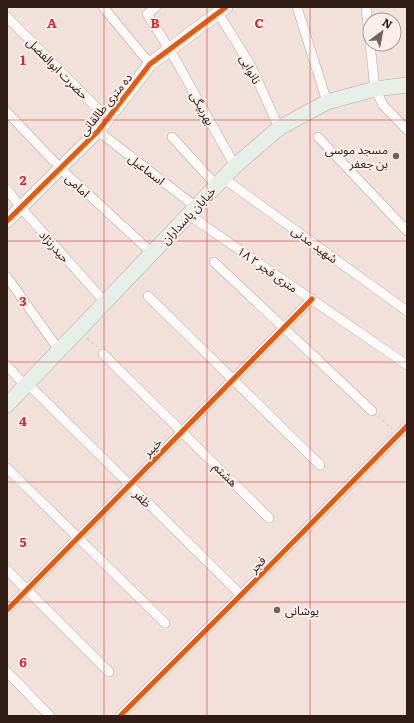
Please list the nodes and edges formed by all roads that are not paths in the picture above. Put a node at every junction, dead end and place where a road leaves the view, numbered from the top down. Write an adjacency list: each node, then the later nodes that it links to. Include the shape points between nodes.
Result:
1 (103, 7): 8 (street)
2 (156, 7): 7 (street, بهربیگی, via 147,14)
3 (297, 7): 11 (street)
4 (366, 7): 10 (street)
5 (222, 10): 7 (street, ده متری طالقانی); 14 (street, نانوایی)
6 (7, 17): 13 (street, حضرت ابوالفضل)
7 (170, 50): 8 (street, ده متری طالقانی); 19 (street, بهربیگی)
8 (150, 64): 13 (street, ده متری طالقانی)
9 (407, 85): 10 (main road, خیابان پاسداران)
10 (375, 89): 11 (main road, خیابان پاسداران); 15 (street, via 383,105)
11 (327, 102): 14 (main road, خیابان پاسداران)
12 (7, 112): 20 (street, امامی)
13 (108, 119): 16 (street, ده متری طالقانی)
14 (279, 128): 19 (main road, خیابان پاسداران)
15 (407, 130)
16 (98, 131): 20 (street, ده متری طالقانی); 24 (street, اسماعیل)
17 (172, 137): 21 (street, شهید مدنی)
18 (318, 137): 26 (street)
19 (235, 166): 21 (main road, خیابان پاسداران)
20 (60, 169): 23 (street, ده متری طالقانی); 27 (street, امامی)
21 (220, 182): 24 (main road, خیابان پاسداران); 33 (street, شهید مدنی)
22 (7, 189): 23 (street, حیدرنژاد)
23 (21, 208): 25 (street, ده متری طالقانی); 32 (street, حیدرنژاد)
24 (193, 211): 27 (main road, خیابان پاسداران); 31 (street, ۱۸ متری فجر ۲)
25 (7, 221)
26 (407, 231)
27 (152, 253): 32 (main road, خیابان پاسداران)
28 (214, 262): 34 (street)
29 (7, 277): 35 (street)
30 (148, 296): 39 (street)
31 (312, 299): 34 (street, خیبر); 37 (street, ۱۸ متری فجر ۲)
32 (105, 302): 35 (main road, خیابان پاسداران)
33 (407, 310)
34 (284, 327): 39 (street, خیبر); 42 (street)
35 (59, 350): 40 (main road, خیابان پاسداران)
36 (103, 354): 44 (street, هشتم)
37 (407, 365)
38 (8, 368): 40 (street, ظفر)
39 (233, 379): 44 (street, خیبر); 45 (street)
40 (26, 385): 41 (main road, خیابان پاسداران); 47 (street, ظفر)
41 (7, 405)
42 (372, 411)
43 (407, 426): 52 (street, فجر)
44 (182, 431): 47 (street, خیبر); 48 (street, هشتم)
45 (320, 465)
46 (7, 468): 49 (street)
47 (129, 484): 49 (street, خیبر); 52 (street, ظفر)
48 (269, 518)
49 (78, 537): 51 (street, خیبر); 54 (street)
50 (7, 570): 51 (street)
51 (27, 589): 53 (street, خیبر); 56 (street)
52 (241, 595): 58 (street, فجر)
53 (7, 610)
54 (165, 623)
55 (7, 672): 57 (street)
56 (109, 672)
57 (50, 716)
58 (120, 716)

